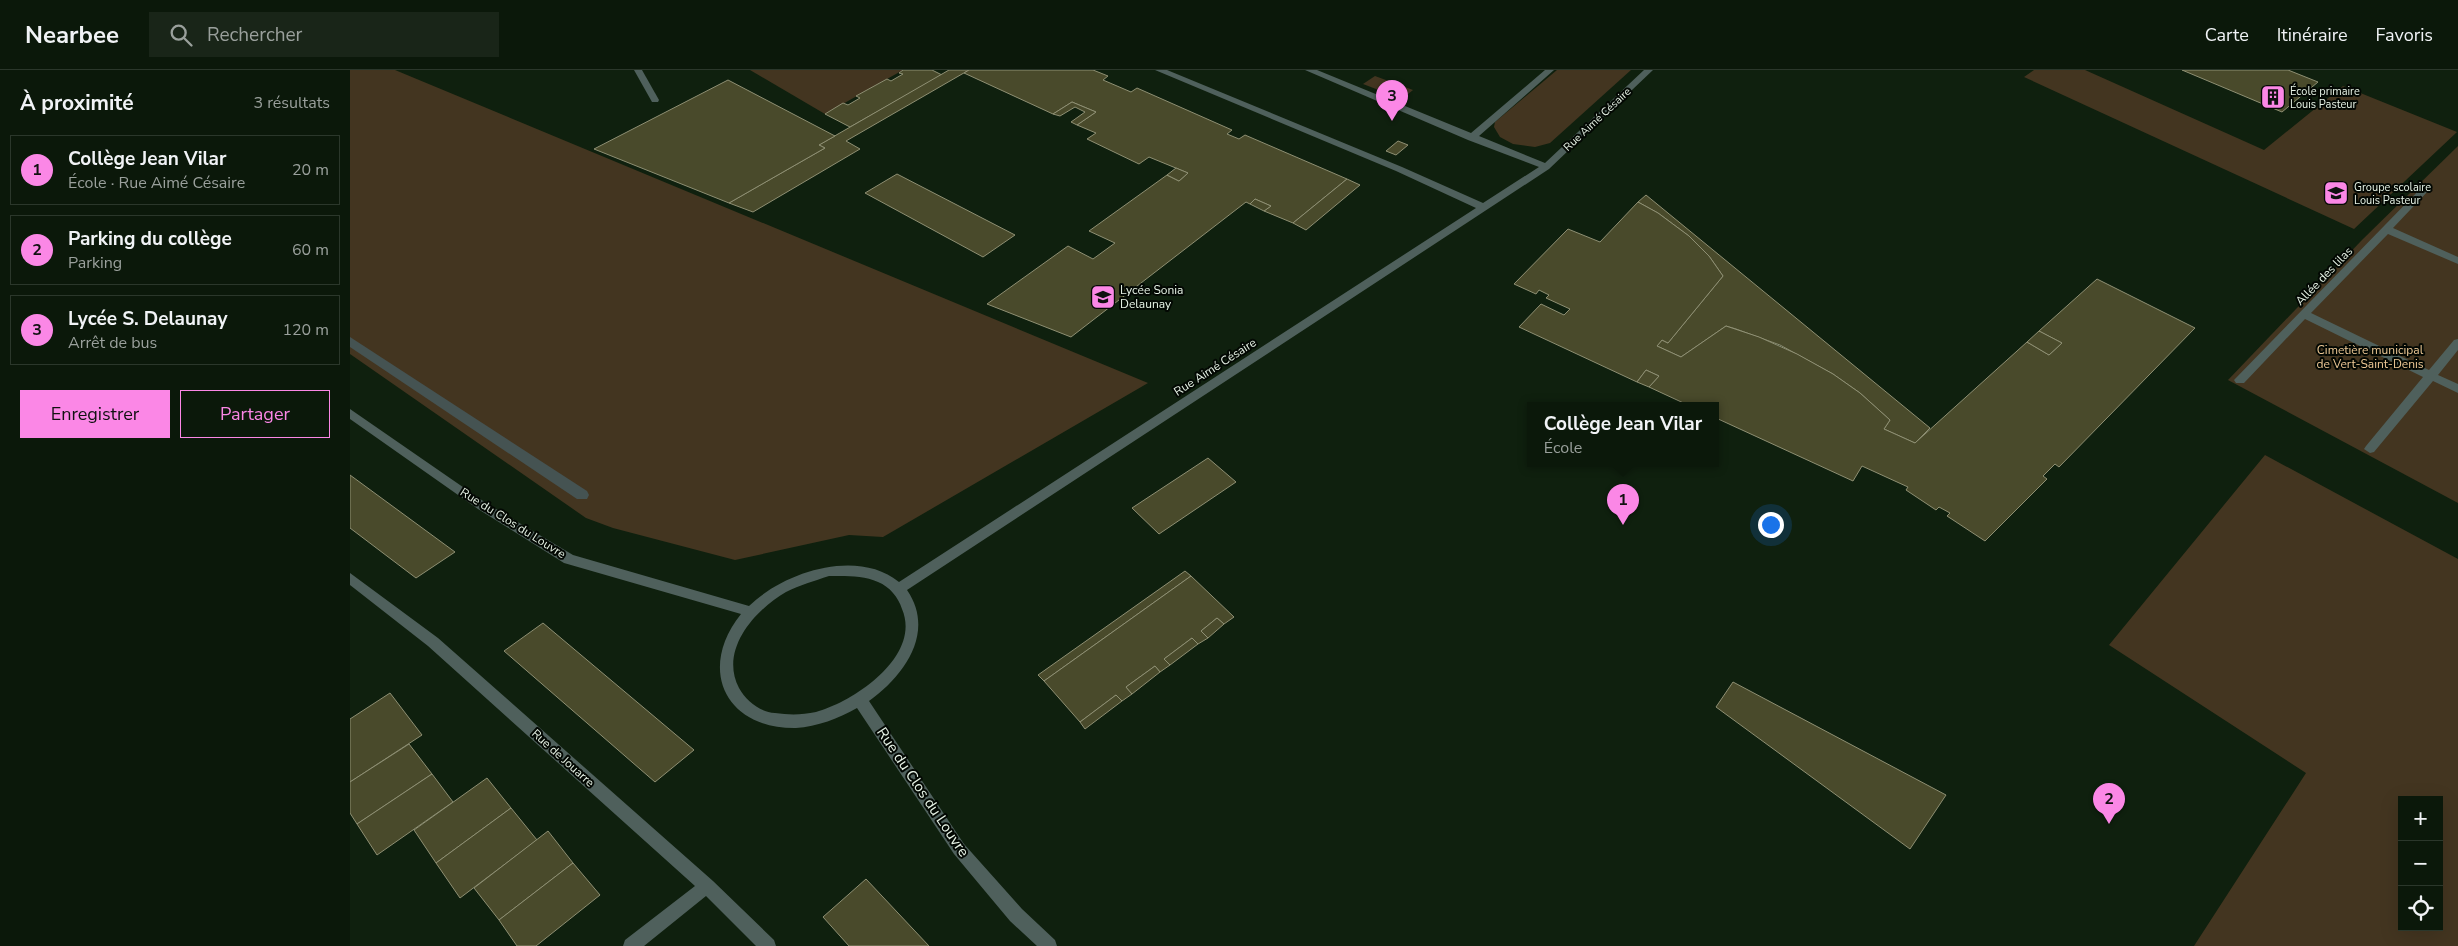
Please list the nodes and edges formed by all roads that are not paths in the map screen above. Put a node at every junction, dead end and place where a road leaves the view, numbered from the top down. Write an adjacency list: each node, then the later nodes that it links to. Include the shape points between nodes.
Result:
1 (638, 70): 6 (street)
2 (1160, 70): 10 (street)
3 (1309, 70): 7 (street)
4 (1550, 70): 7 (street)
5 (1649, 70): 8 (street, Rue Aimé Césaire)
6 (655, 100)
7 (1470, 138): 8 (street)
8 (1546, 167): 10 (street, Rue Aimé Césaire)
9 (2425, 189): 11 (street, Allée des lilas)
10 (1485, 208): 21 (street, Rue Aimé Césaire)
11 (2386, 229): 12 (street); 13 (street, Allée des lilas)
12 (2458, 261)
13 (2304, 314): 15 (street); 16 (street, Allée des lilas)
14 (2458, 343): 15 (street)
15 (2431, 376): 17 (street); 19 (street)
16 (2240, 380)
17 (2458, 389)
18 (350, 413): 22 (street, Rue du Clos du Louvre, via 482,506 569,559)
19 (2370, 449)
20 (350, 578): 24 (street, Rue de Jouarre, via 433,642)
21 (898, 589): 22 (street, via 880,576 856,570 829,571 801,579); 23 (street, via 910,607 912,630 904,656 886,680)
22 (752, 612): 23 (street, via 734,636 726,661 729,686 742,706 765,718 795,722 828,715)
23 (860, 701): 27 (street, Rue du Clos du Louvre, via 959,849 1016,915)
24 (706, 886): 25 (street); 26 (street, Rue de Jouarre)
25 (631, 946)
26 (768, 946)
27 (1049, 946)

